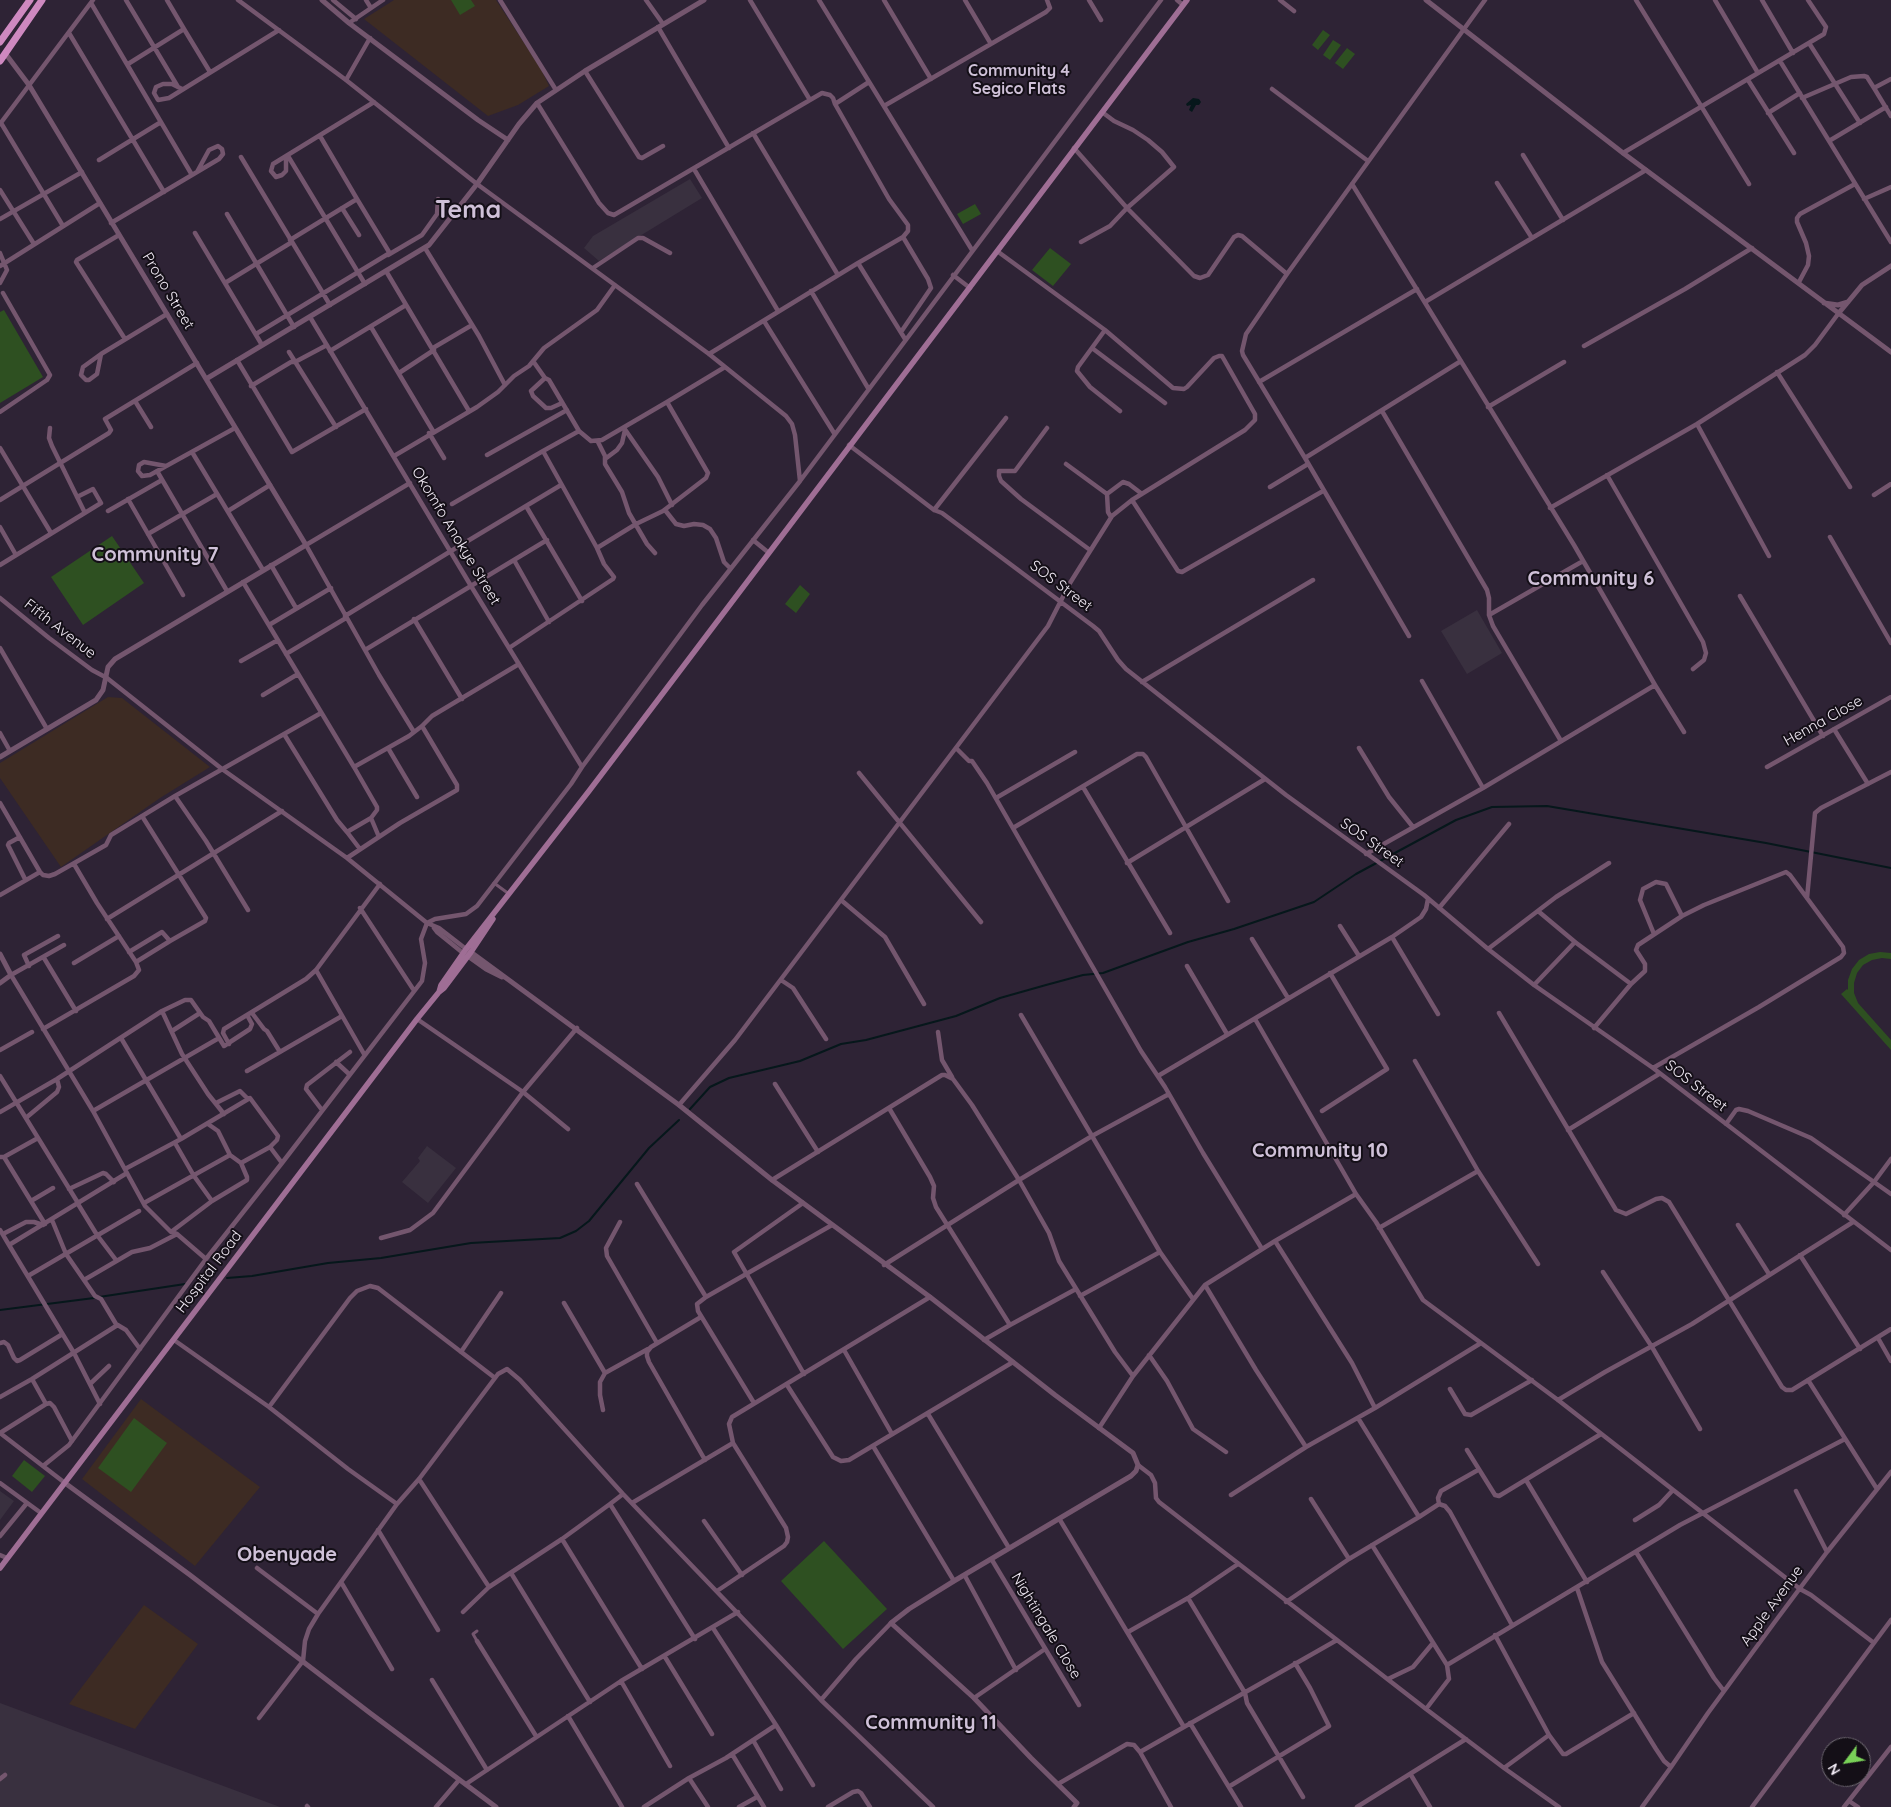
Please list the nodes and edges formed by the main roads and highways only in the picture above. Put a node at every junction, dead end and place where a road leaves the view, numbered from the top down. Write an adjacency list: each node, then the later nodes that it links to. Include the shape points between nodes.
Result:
1 (30, 0): 4 (highway)
2 (42, 0): 5 (highway)
3 (1185, 2): 6 (main road, Hospital Road, via 494,915 493,921 444,988 417,1019)
4 (0, 42)
5 (0, 61)
6 (0, 1568)

